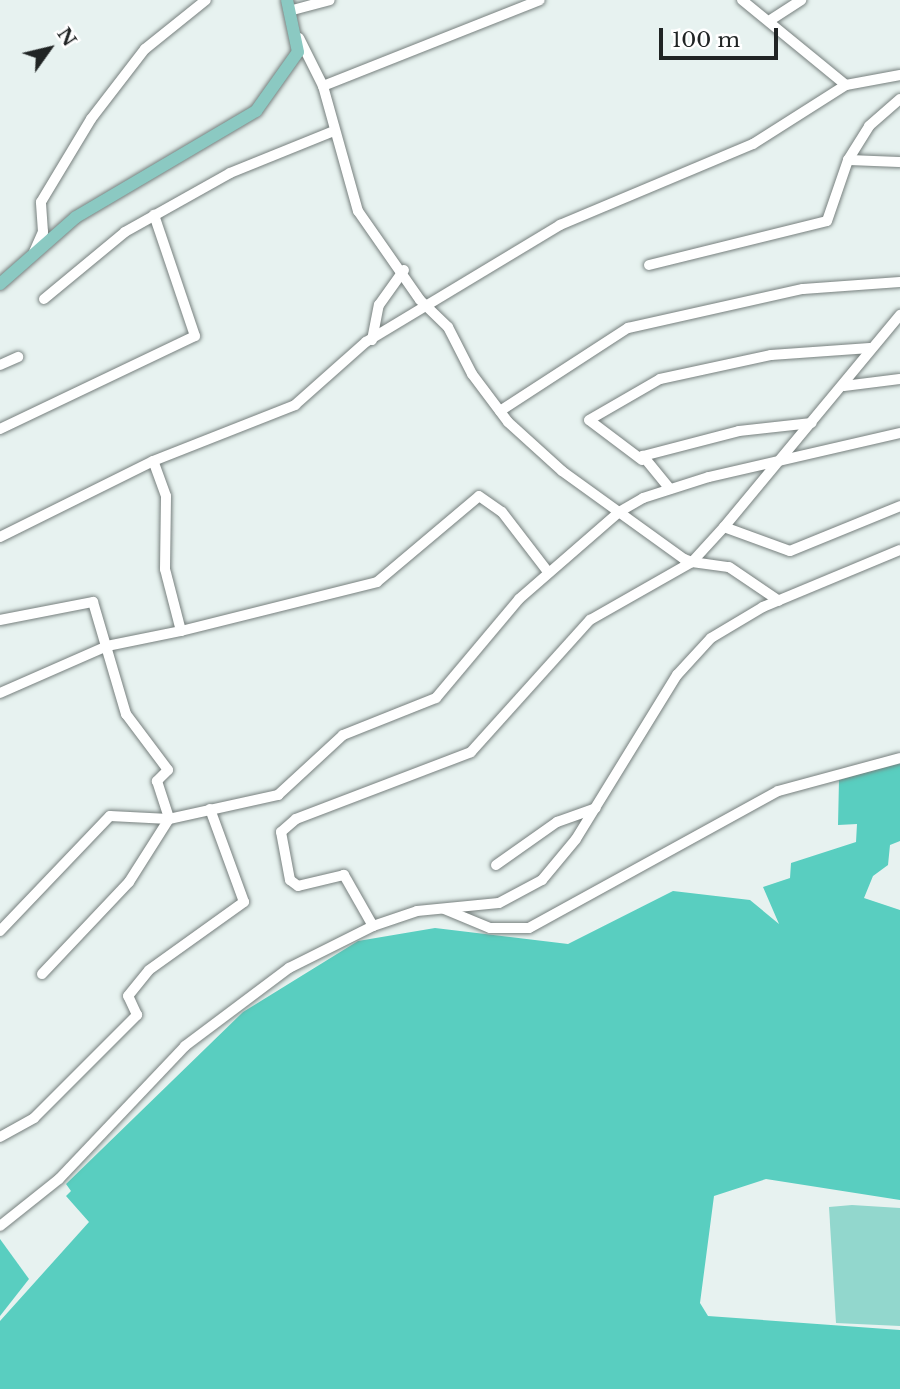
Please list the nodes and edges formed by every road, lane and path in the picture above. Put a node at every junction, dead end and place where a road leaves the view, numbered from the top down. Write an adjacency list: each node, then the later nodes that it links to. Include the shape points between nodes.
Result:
1 (206, 0): 17 (street, via 145,49 91,120 41,202 43,232)
2 (330, 0): 6 (street)
3 (540, 0): 11 (street)
4 (742, 0): 7 (street)
5 (801, 0): 7 (street)
6 (288, 6): 8 (main road)
7 (772, 19): 10 (street)
8 (299, 38): 11 (street); 17 (main road, via 298,52 256,111 141,175)
9 (900, 75): 10 (street)
10 (846, 85): 23 (street, via 753,144 560,225)
11 (323, 86): 13 (street)
12 (900, 99): 14 (street, via 869,126)
13 (334, 131): 16 (street, via 230,173); 19 (street, via 358,211)
14 (848, 160): 15 (street); 18 (street, via 827,221)
15 (900, 162)
16 (154, 215): 22 (street); 33 (street, via 195,336)
17 (33, 256): 21 (main road)
18 (649, 265)
19 (404, 270): 23 (street, via 420,300); 25 (street, via 382,298)
20 (900, 282): 31 (street, via 803,289 628,328)
21 (0, 284)
22 (44, 299)
23 (431, 304): 25 (street); 31 (street)
24 (900, 315): 26 (street)
25 (372, 340): 36 (street, via 295,405)
26 (870, 348): 30 (street); 35 (street, via 772,355 660,379 589,420)
27 (18, 357): 28 (street)
28 (0, 365)
29 (900, 379): 30 (street)
30 (844, 386): 32 (street)
31 (500, 411): 40 (street, via 562,471)
32 (812, 423): 35 (street, via 739,431 654,451); 37 (street)
33 (0, 429)
34 (900, 433): 37 (street)
35 (642, 460): 38 (street)
36 (153, 461): 42 (street); 48 (street, via 166,496 165,569)
37 (777, 462): 38 (street); 41 (street)
38 (670, 489): 40 (street)
39 (900, 506): 41 (street, via 790,551)
40 (619, 512): 44 (street); 45 (street)
41 (723, 527): 44 (street)
42 (0, 537)
43 (900, 550): 46 (street)
44 (692, 562): 46 (street, via 729,567); 57 (street, via 590,620 471,752 296,819 281,832 290,880 298,886 345,876)
45 (548, 572): 48 (street, via 502,512 479,496 377,582); 53 (street, via 436,698 344,735 278,795)
46 (779, 601): 52 (street, via 711,638 677,675)
47 (0, 620): 49 (street, via 93,602)
48 (181, 631): 49 (street)
49 (107, 646): 50 (street); 54 (street, via 126,714 168,770 157,781 161,809)
50 (0, 693)
51 (900, 758): 56 (street, via 778,791 529,928 490,928)
52 (596, 808): 55 (street, via 557,822); 56 (street, via 561,859 525,892)
53 (210, 809): 54 (street); 60 (street, via 244,902 149,970 128,996 137,1015 34,1118)
54 (169, 819): 58 (street, via 110,816 76,856 42,880 33,900); 59 (street, via 129,882)
55 (496, 865)
56 (444, 909): 57 (street)
57 (373, 926): 61 (street, via 289,968 225,1013 185,1046 60,1179)
58 (1, 929)
59 (42, 974)
60 (0, 1138)
61 (0, 1226)

